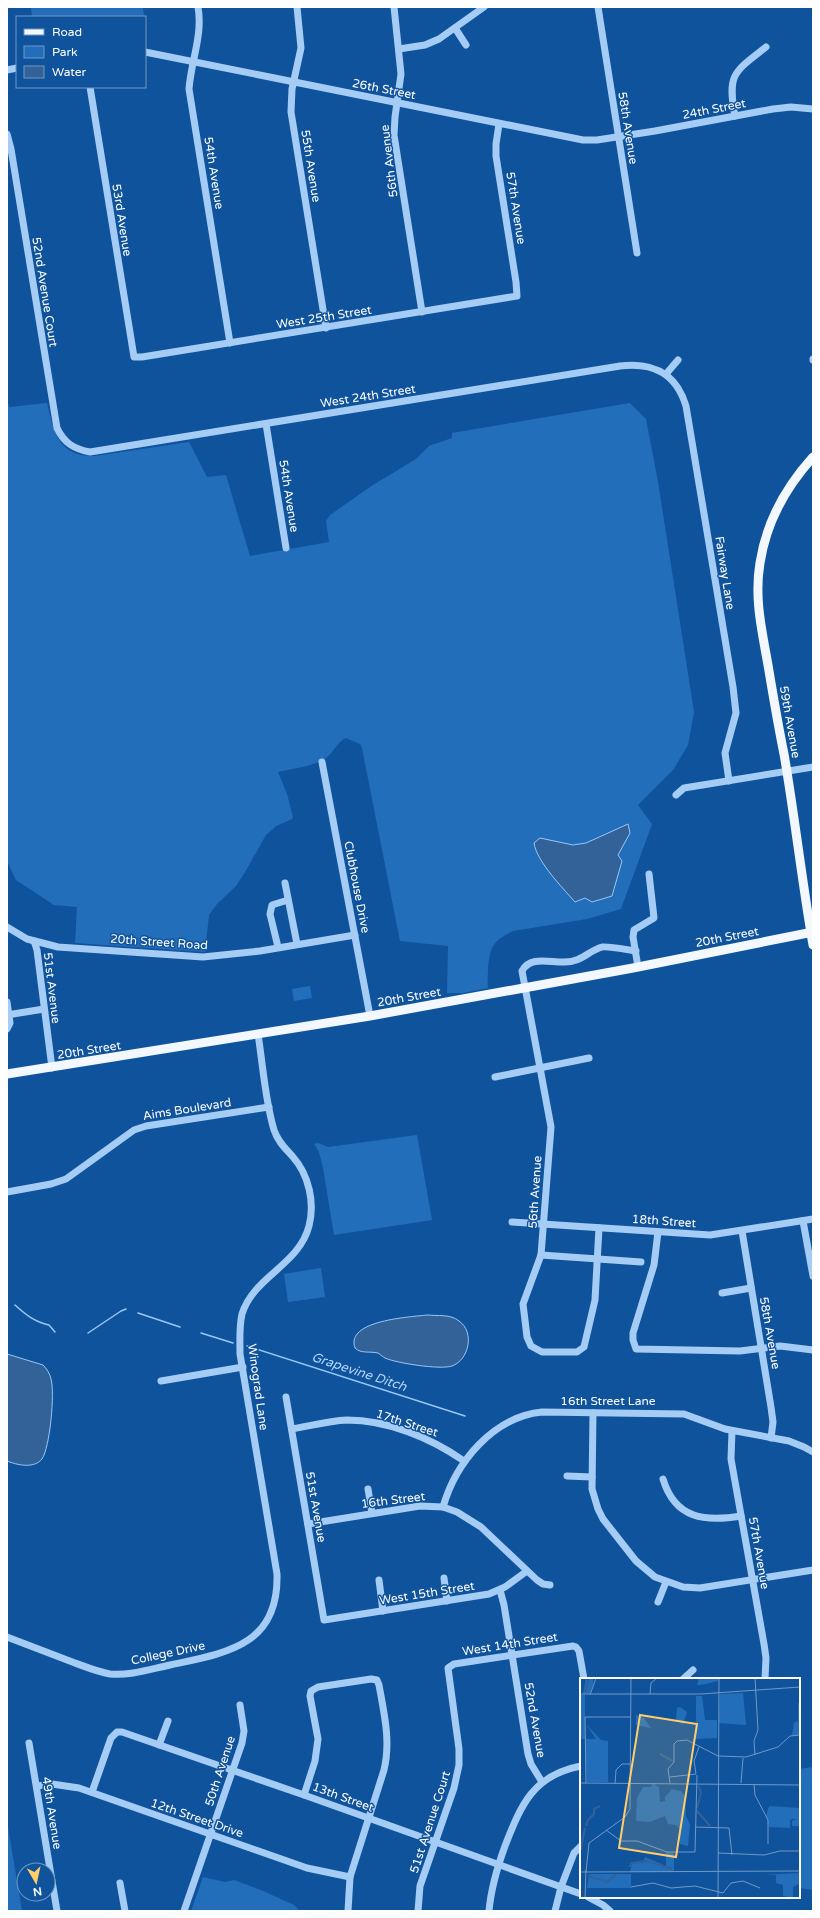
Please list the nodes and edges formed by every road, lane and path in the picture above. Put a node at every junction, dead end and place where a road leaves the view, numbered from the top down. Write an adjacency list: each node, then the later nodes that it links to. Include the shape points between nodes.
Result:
1 (198, 7): 11 (street, 54th Avenue, via 199,38)
2 (297, 7): 12 (street, 55th Avenue, via 301,48)
3 (394, 7): 9 (street, 56th Avenue)
4 (484, 7): 6 (street)
5 (598, 7): 19 (street, 58th Avenue)
6 (455, 28): 7 (street); 9 (street, via 425,45)
7 (466, 45)
8 (766, 47): 16 (street, via 735,75 731,93)
9 (399, 49): 14 (street, 56th Avenue, via 402,74)
10 (146, 52): 11 (street, 26th Street)
11 (193, 62): 12 (street, 26th Street); 25 (street, 54th Avenue, via 189,89)
12 (294, 82): 14 (street, 26th Street); 24 (street, 55th Avenue, via 291,112)
13 (90, 88): 26 (street, 53rd Avenue)
14 (398, 103): 17 (street, 26th Street); 23 (street, 56th Avenue, via 394,135)
15 (813, 109): 16 (street, 24th Street, via 791,107)
16 (734, 116): 19 (street, 24th Street)
17 (500, 124): 19 (street, 26th Street, via 583,140); 22 (street, 57th Avenue, via 496,156)
18 (7, 134): 20 (street, 52nd Avenue Court)
19 (618, 137): 21 (street, 58th Avenue)
20 (10, 164): 30 (street, 52nd Avenue Court, via 57,428)
21 (637, 253)
22 (517, 296): 23 (street, West 25th Street)
23 (422, 312): 24 (street, West 25th Street)
24 (326, 328): 25 (street, West 25th Street)
25 (230, 343): 26 (street, West 25th Street)
26 (134, 357)
27 (678, 360): 28 (street)
28 (666, 374): 29 (street, West 24th Street, via 645,365 620,366); 36 (street, Fairway Lane, via 683,396 686,406 733,687 736,713 725,753)
29 (266, 424): 30 (street, West 24th Street, via 90,452); 32 (street, 54th Avenue)
30 (72, 447)
31 (813, 457): 35 (main road, 59th Avenue, via 794,480 779,506 767,534 760,564 758,603 761,627)
32 (286, 548)
33 (322, 762): 43 (street, Clubhouse Drive)
34 (813, 767): 35 (street)
35 (787, 771): 36 (street); 42 (main road, 59th Avenue)
36 (729, 780): 37 (street, via 684,788)
37 (676, 795)
38 (649, 874): 48 (street, via 654,918 634,930)
39 (285, 883): 40 (street)
40 (288, 900): 45 (street); 47 (street, via 272,905 270,914)
41 (7, 927): 44 (street, 51st Avenue)
42 (812, 932): 46 (main road, 59th Avenue); 49 (main road, 20th Street)
43 (355, 935): 45 (street, 20th Street Road); 54 (street, Clubhouse Drive)
44 (34, 941): 47 (street, 20th Street Road, via 58,947 203,957); 52 (street, 51st Avenue)
45 (297, 944): 47 (street, 20th Street Road)
46 (813, 945)
47 (278, 947)
48 (636, 951): 49 (street); 50 (street, via 602,947 578,961 532,962 522,971)
49 (638, 967): 50 (main road, 20th Street)
50 (525, 988): 54 (main road, 20th Street); 59 (street, 56th Avenue)
51 (7, 1002): 53 (street)
52 (44, 1009): 53 (street); 58 (street, 51st Avenue)
53 (8, 1014): 55 (street, via 10,1023)
54 (370, 1016): 56 (main road, 20th Street)
55 (7, 1029)
56 (258, 1034): 58 (main road, 20th Street); 62 (street)
57 (589, 1058): 59 (street)
58 (52, 1068): 60 (main road, 20th Street)
59 (540, 1068): 61 (street); 67 (street, 56th Avenue, via 551,1127)
60 (7, 1074)
61 (495, 1076)
62 (269, 1107): 63 (street, Aims Boulevard, via 146,1126 134,1130 66,1179); 79 (street, Winograd Lane, via 276,1134 306,1177 311,1214 301,1246 289,1261 260,1286 242,1314 240,1332)
63 (7, 1192)
64 (813, 1220): 65 (street, 18th Street)
65 (803, 1221): 69 (street, 18th Street); 74 (street)
66 (512, 1222): 67 (street, 18th Street)
67 (544, 1225): 68 (street, 18th Street); 71 (street, 56th Avenue)
68 (599, 1228): 70 (street, 18th Street); 72 (street)
69 (742, 1231): 70 (street, 18th Street, via 710,1235); 75 (street, 58th Avenue)
70 (658, 1232): 77 (street, via 654,1265 633,1333 634,1348 740,1351)
71 (541, 1254): 72 (street); 72 (street, 56th Avenue, via 523,1304 529,1343 537,1351 542,1352 579,1351 584,1347 595,1300)
72 (597, 1259): 73 (street)
73 (641, 1262)
74 (813, 1276)
75 (751, 1288): 76 (street); 77 (street, 58th Avenue)
76 (722, 1293)
77 (762, 1348): 78 (street, via 780,1346); 85 (street, 58th Avenue, via 772,1417)
78 (813, 1350)
79 (243, 1367): 80 (street); 96 (street, Winograd Lane)
80 (161, 1380)
81 (286, 1397): 83 (street, 51st Avenue)
82 (593, 1413): 84 (street, 16th Street Lane, via 684,1414); 87 (street, 16th Street Lane, via 542,1412 519,1416 485,1440); 89 (street)
83 (292, 1429): 87 (street, 17th Street, via 346,1420 378,1423 429,1440); 95 (street, 51st Avenue)
84 (732, 1431): 85 (street, 16th Street Lane); 94 (street, 57th Avenue, via 731,1459)
85 (771, 1438): 86 (street, 16th Street Lane)
86 (813, 1452)
87 (464, 1461): 92 (street, 16th Street Lane, via 448,1491)
88 (567, 1476): 89 (street)
89 (592, 1477): 102 (street, via 594,1498 603,1519 636,1561 655,1577)
90 (663, 1479): 94 (street, via 667,1493 678,1506 691,1514 713,1520)
91 (368, 1489): 93 (street)
92 (443, 1507): 93 (street, 16th Street, via 420,1506); 98 (street, 16th Street, via 476,1523)
93 (372, 1513): 95 (street, 16th Street)
94 (741, 1516): 101 (street, 57th Avenue)
95 (308, 1524): 108 (street, 51st Avenue)
96 (274, 1561): 109 (street, College Drive, via 276,1594 271,1612 262,1627 242,1645 212,1655 148,1669 109,1674)
97 (813, 1570): 101 (street)
98 (527, 1571): 103 (street, 16th Street, via 543,1584); 104 (street, West 15th Street)
99 (444, 1578): 105 (street)
100 (378, 1580): 107 (street)
101 (753, 1580): 102 (street, via 700,1588 683,1588); 115 (street, 57th Avenue, via 766,1658)
102 (666, 1582): 106 (street)
103 (550, 1585)
104 (500, 1590): 105 (street, West 15th Street); 110 (street, 52nd Avenue)
105 (447, 1601): 107 (street, West 15th Street)
106 (658, 1602)
107 (383, 1611): 108 (street, West 15th Street)
108 (324, 1620)
109 (7, 1637)
110 (512, 1655): 111 (street, West 14th Street, via 454,1664); 113 (street, West 14th Street, via 576,1646); 122 (street, 52nd Avenue, via 528,1754)
111 (448, 1668): 128 (street, 51st Avenue Court, via 459,1765 454,1788)
112 (693, 1670): 114 (street)
113 (584, 1678)
114 (685, 1678)
115 (765, 1678)
116 (240, 1705): 121 (street, 50th Avenue, via 244,1731)
117 (168, 1722): 119 (street)
118 (29, 1743): 123 (street, 49th Avenue)
119 (159, 1744): 121 (street, 13th Street); 124 (street, 13th Street, via 128,1733 117,1732 111,1738)
120 (580, 1766): 122 (street, via 563,1770)
121 (233, 1770): 125 (street, 13th Street); 127 (street, 50th Avenue)
122 (542, 1782): 130 (street, via 517,1814)
123 (37, 1786): 124 (street, 12th Street Drive, via 64,1785); 136 (street, 49th Avenue)
124 (92, 1792): 127 (street, 12th Street Drive)
125 (304, 1794): 126 (street, 13th Street); 126 (street, via 315,1761 318,1739 311,1691 318,1687 376,1680 379,1685 388,1750)
126 (368, 1818): 128 (street, 13th Street); 131 (street)
127 (210, 1834): 131 (street, 12th Street Drive, via 307,1868); 138 (street, 50th Avenue)
128 (435, 1841): 130 (street, 13th Street); 140 (street, 51st Avenue Court, via 420,1886)
129 (580, 1847): 133 (street, via 574,1853)
130 (499, 1864): 133 (street, 13th Street); 141 (street, via 491,1890)
131 (350, 1877): 139 (street)
132 (120, 1883): 137 (street)
133 (561, 1887): 134 (street); 142 (street)
134 (580, 1894)
135 (590, 1898): 143 (street)
136 (58, 1911)
137 (125, 1911)
138 (184, 1911)
139 (348, 1911)
140 (418, 1911)
141 (489, 1911)
142 (555, 1911)
143 (610, 1911)

